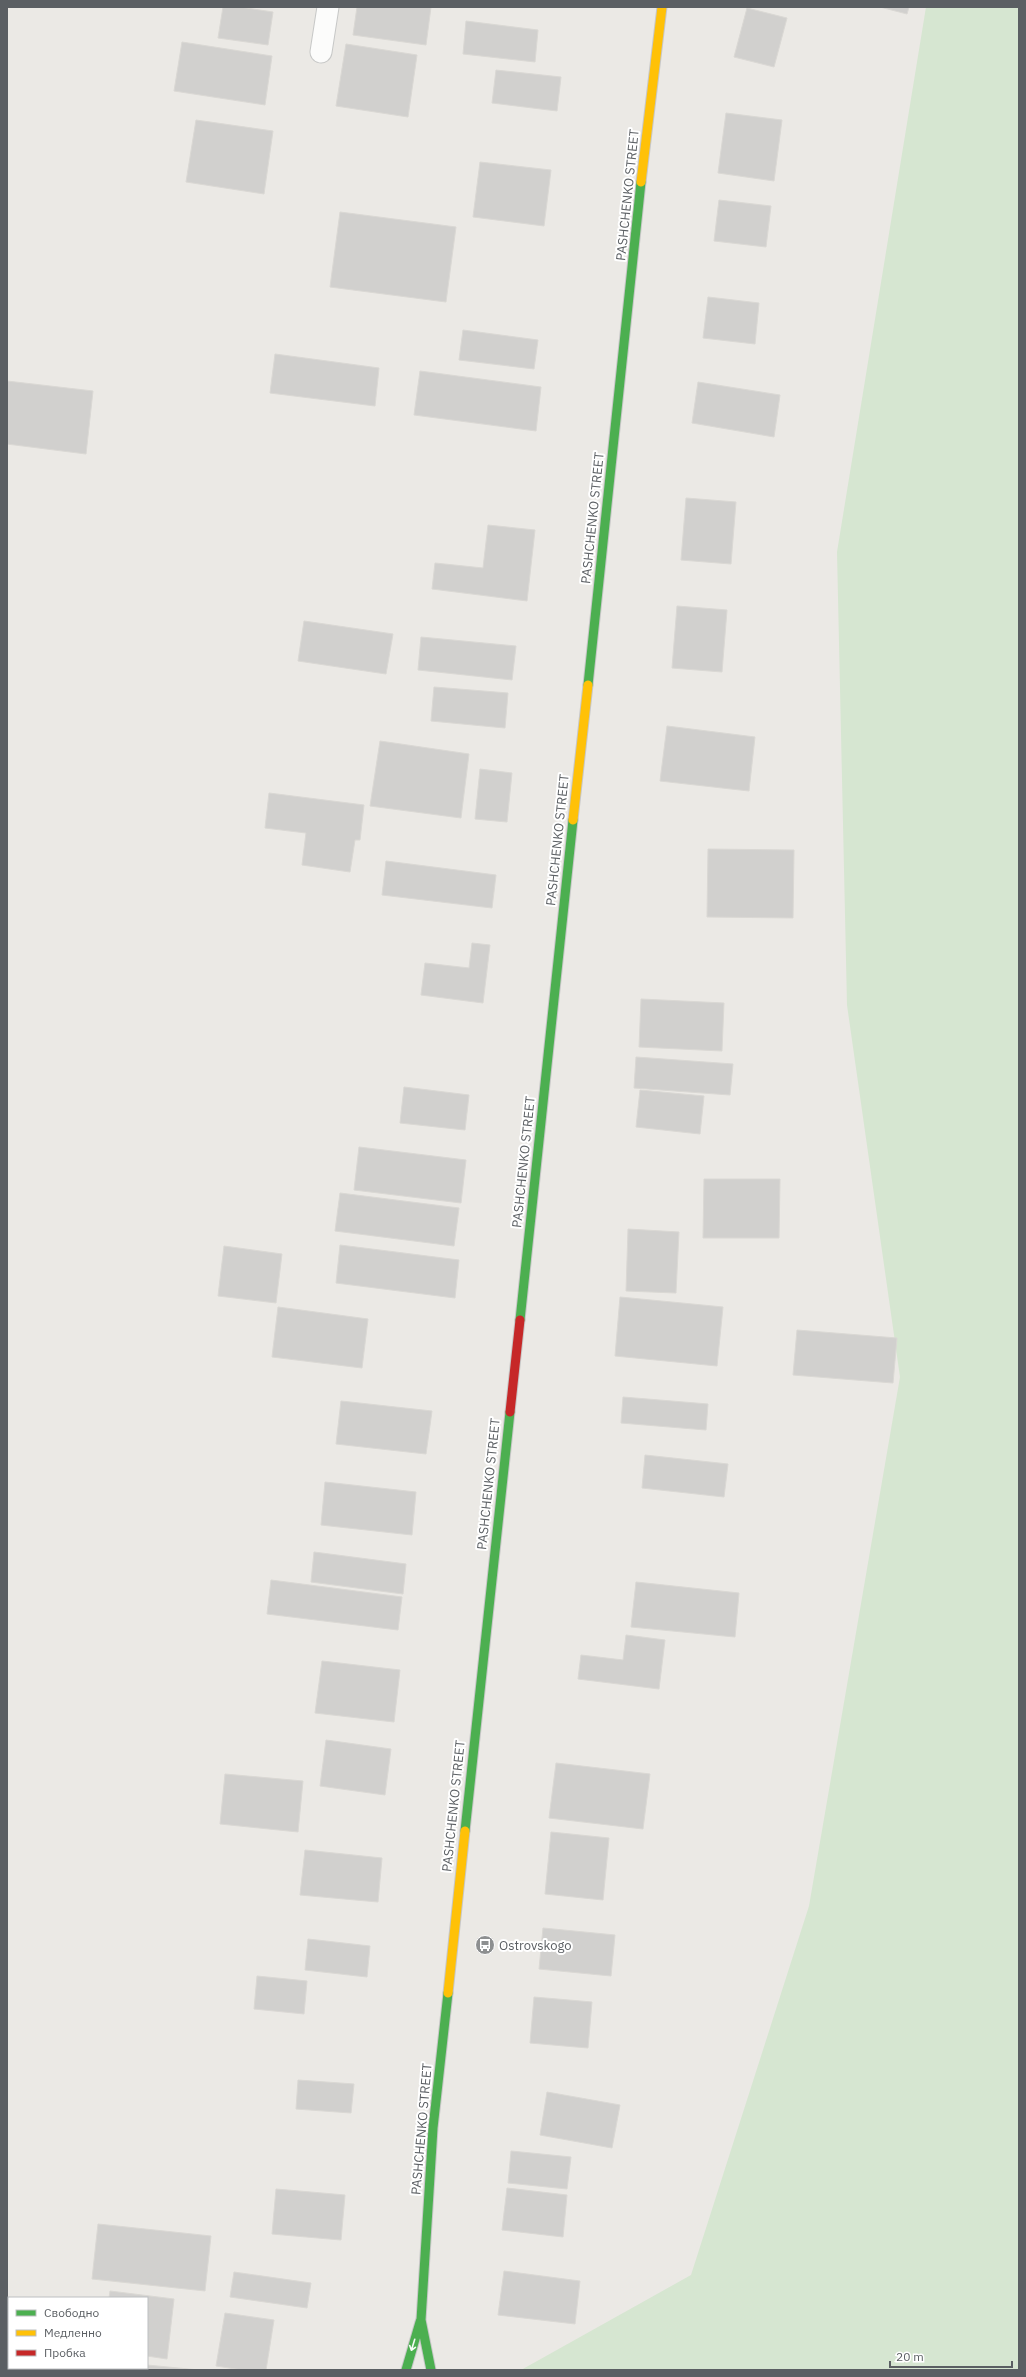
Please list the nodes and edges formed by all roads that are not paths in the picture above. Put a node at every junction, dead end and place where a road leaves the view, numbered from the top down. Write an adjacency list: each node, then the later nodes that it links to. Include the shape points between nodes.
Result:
1 (328, 7): 3 (lane)
2 (662, 7): 4 (street, PASHCHENKO STREET, via 451,1941 433,2128)
3 (321, 52)
4 (421, 2320): 5 (street, one-way to 5); 6 (street)
5 (406, 2370)
6 (431, 2370)

